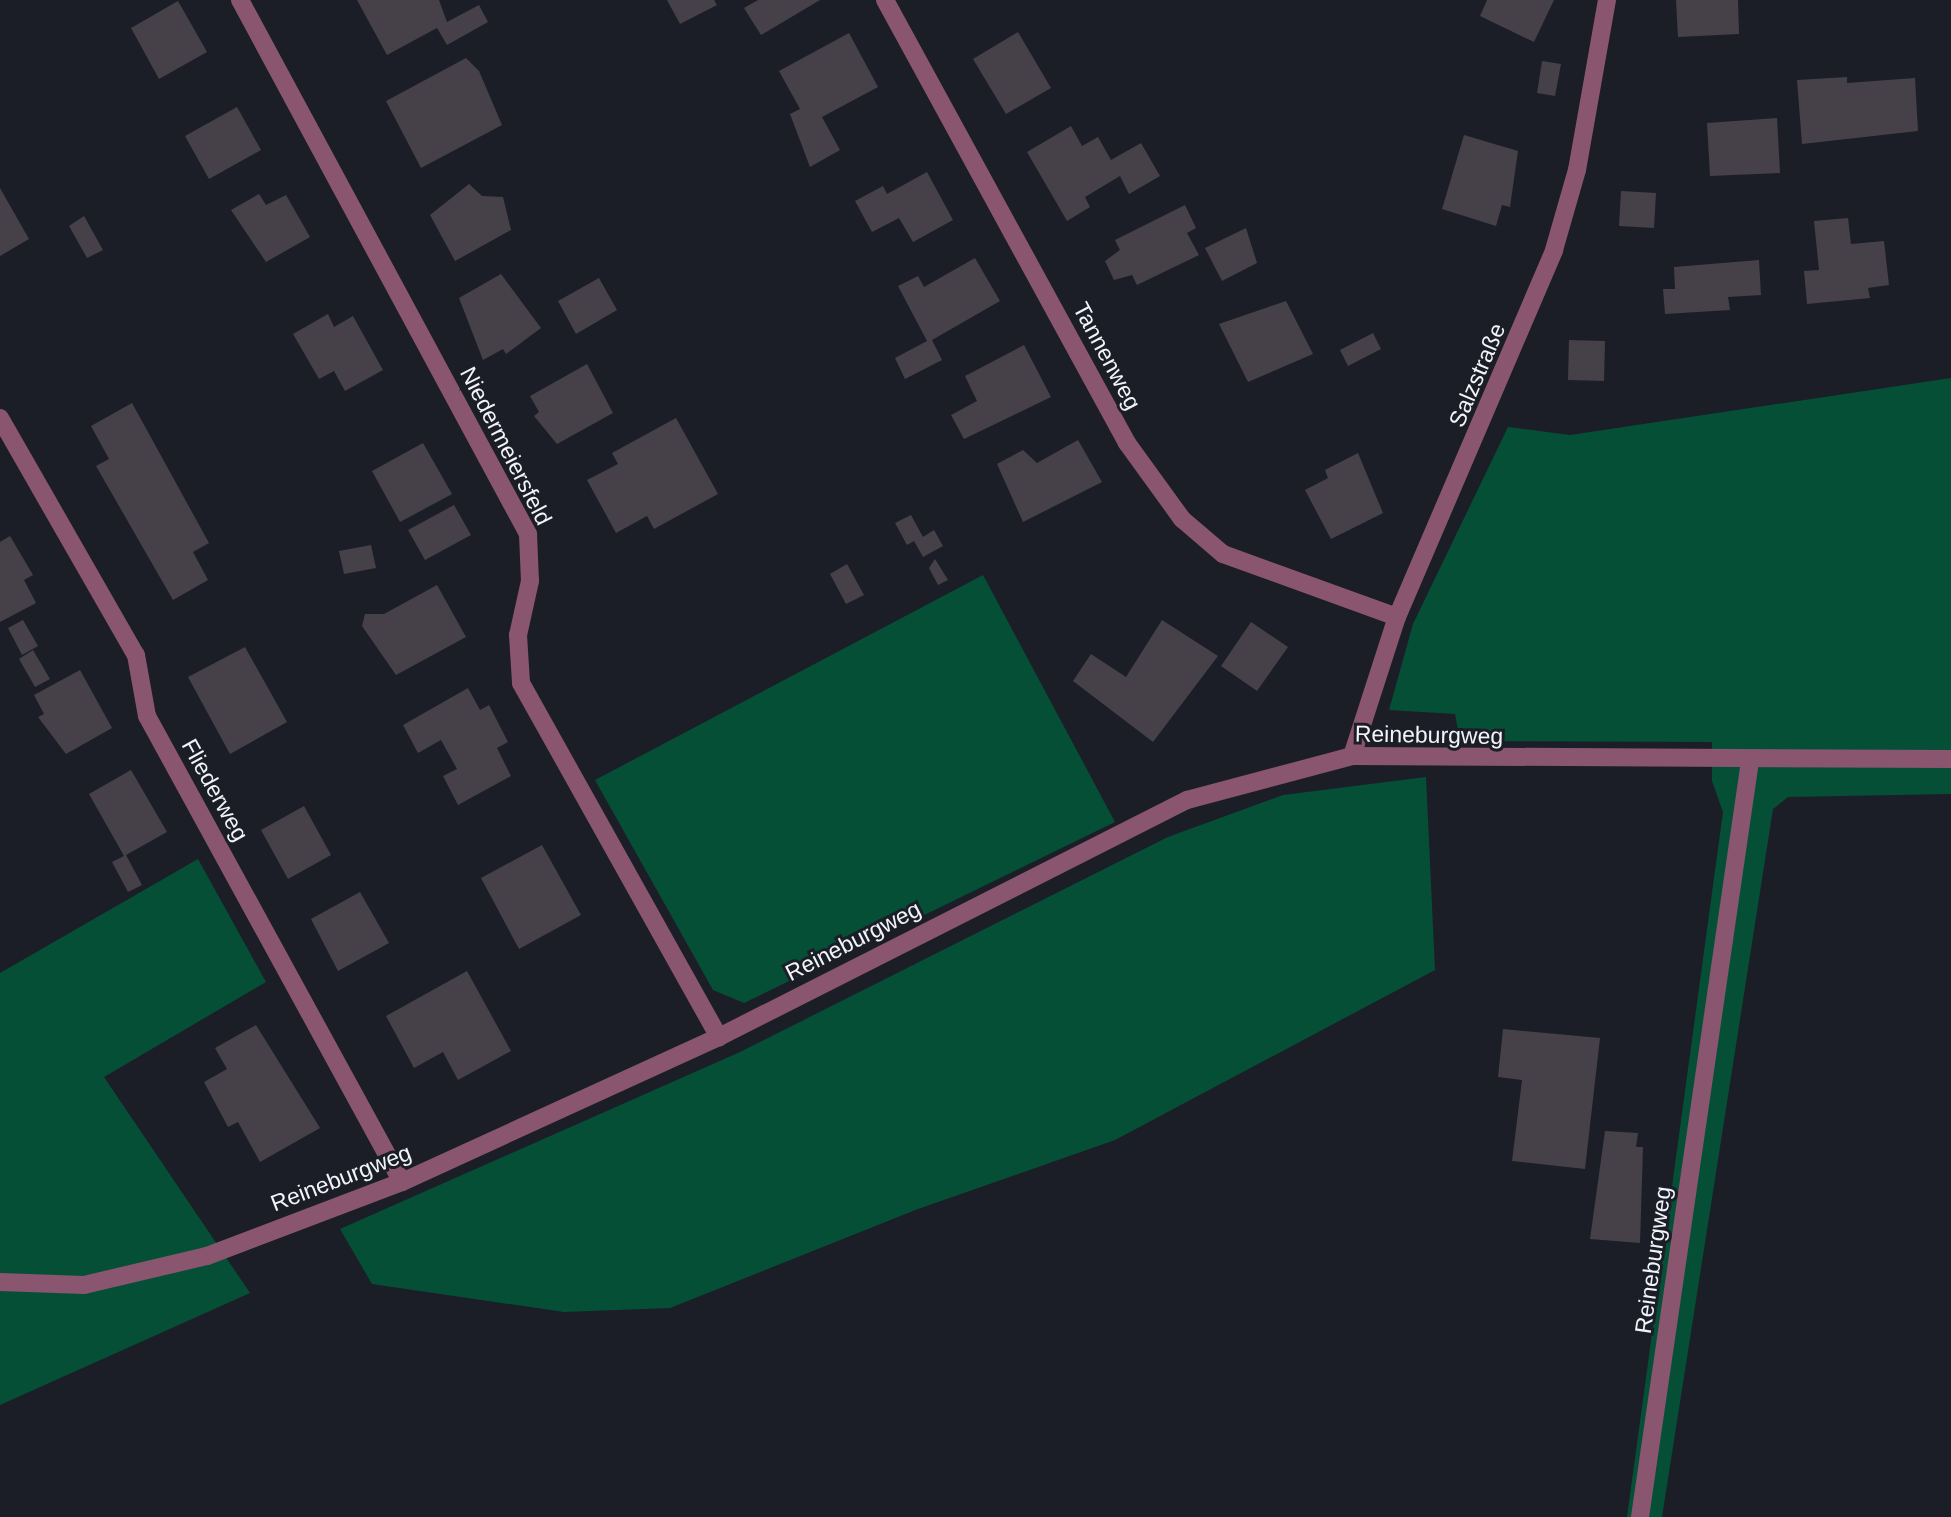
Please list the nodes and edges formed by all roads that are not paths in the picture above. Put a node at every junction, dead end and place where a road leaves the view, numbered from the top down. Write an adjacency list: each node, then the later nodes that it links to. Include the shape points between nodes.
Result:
1 (240, 0): 9 (street, Niedermeiersfeld, via 528,534 530,581 518,635 521,684)
2 (885, 0): 5 (street, Tannenweg, via 1127,443 1182,519 1223,554)
3 (1607, 0): 5 (street, Salzstraße, via 1577,170 1554,250)
4 (0, 418): 10 (street, Fliederweg, via 136,655 147,716)
5 (1397, 617): 6 (street, Salzstraße)
6 (1352, 756): 8 (street, Reineburgweg); 9 (street, Reineburgweg, via 1187,800)
7 (1951, 759): 8 (street, Reineburgweg)
8 (1750, 761): 12 (street, Reineburgweg)
9 (719, 1037): 10 (street, Reineburgweg)
10 (402, 1182): 11 (street, Reineburgweg, via 207,1256 85,1285)
11 (0, 1282)
12 (1640, 1517)

